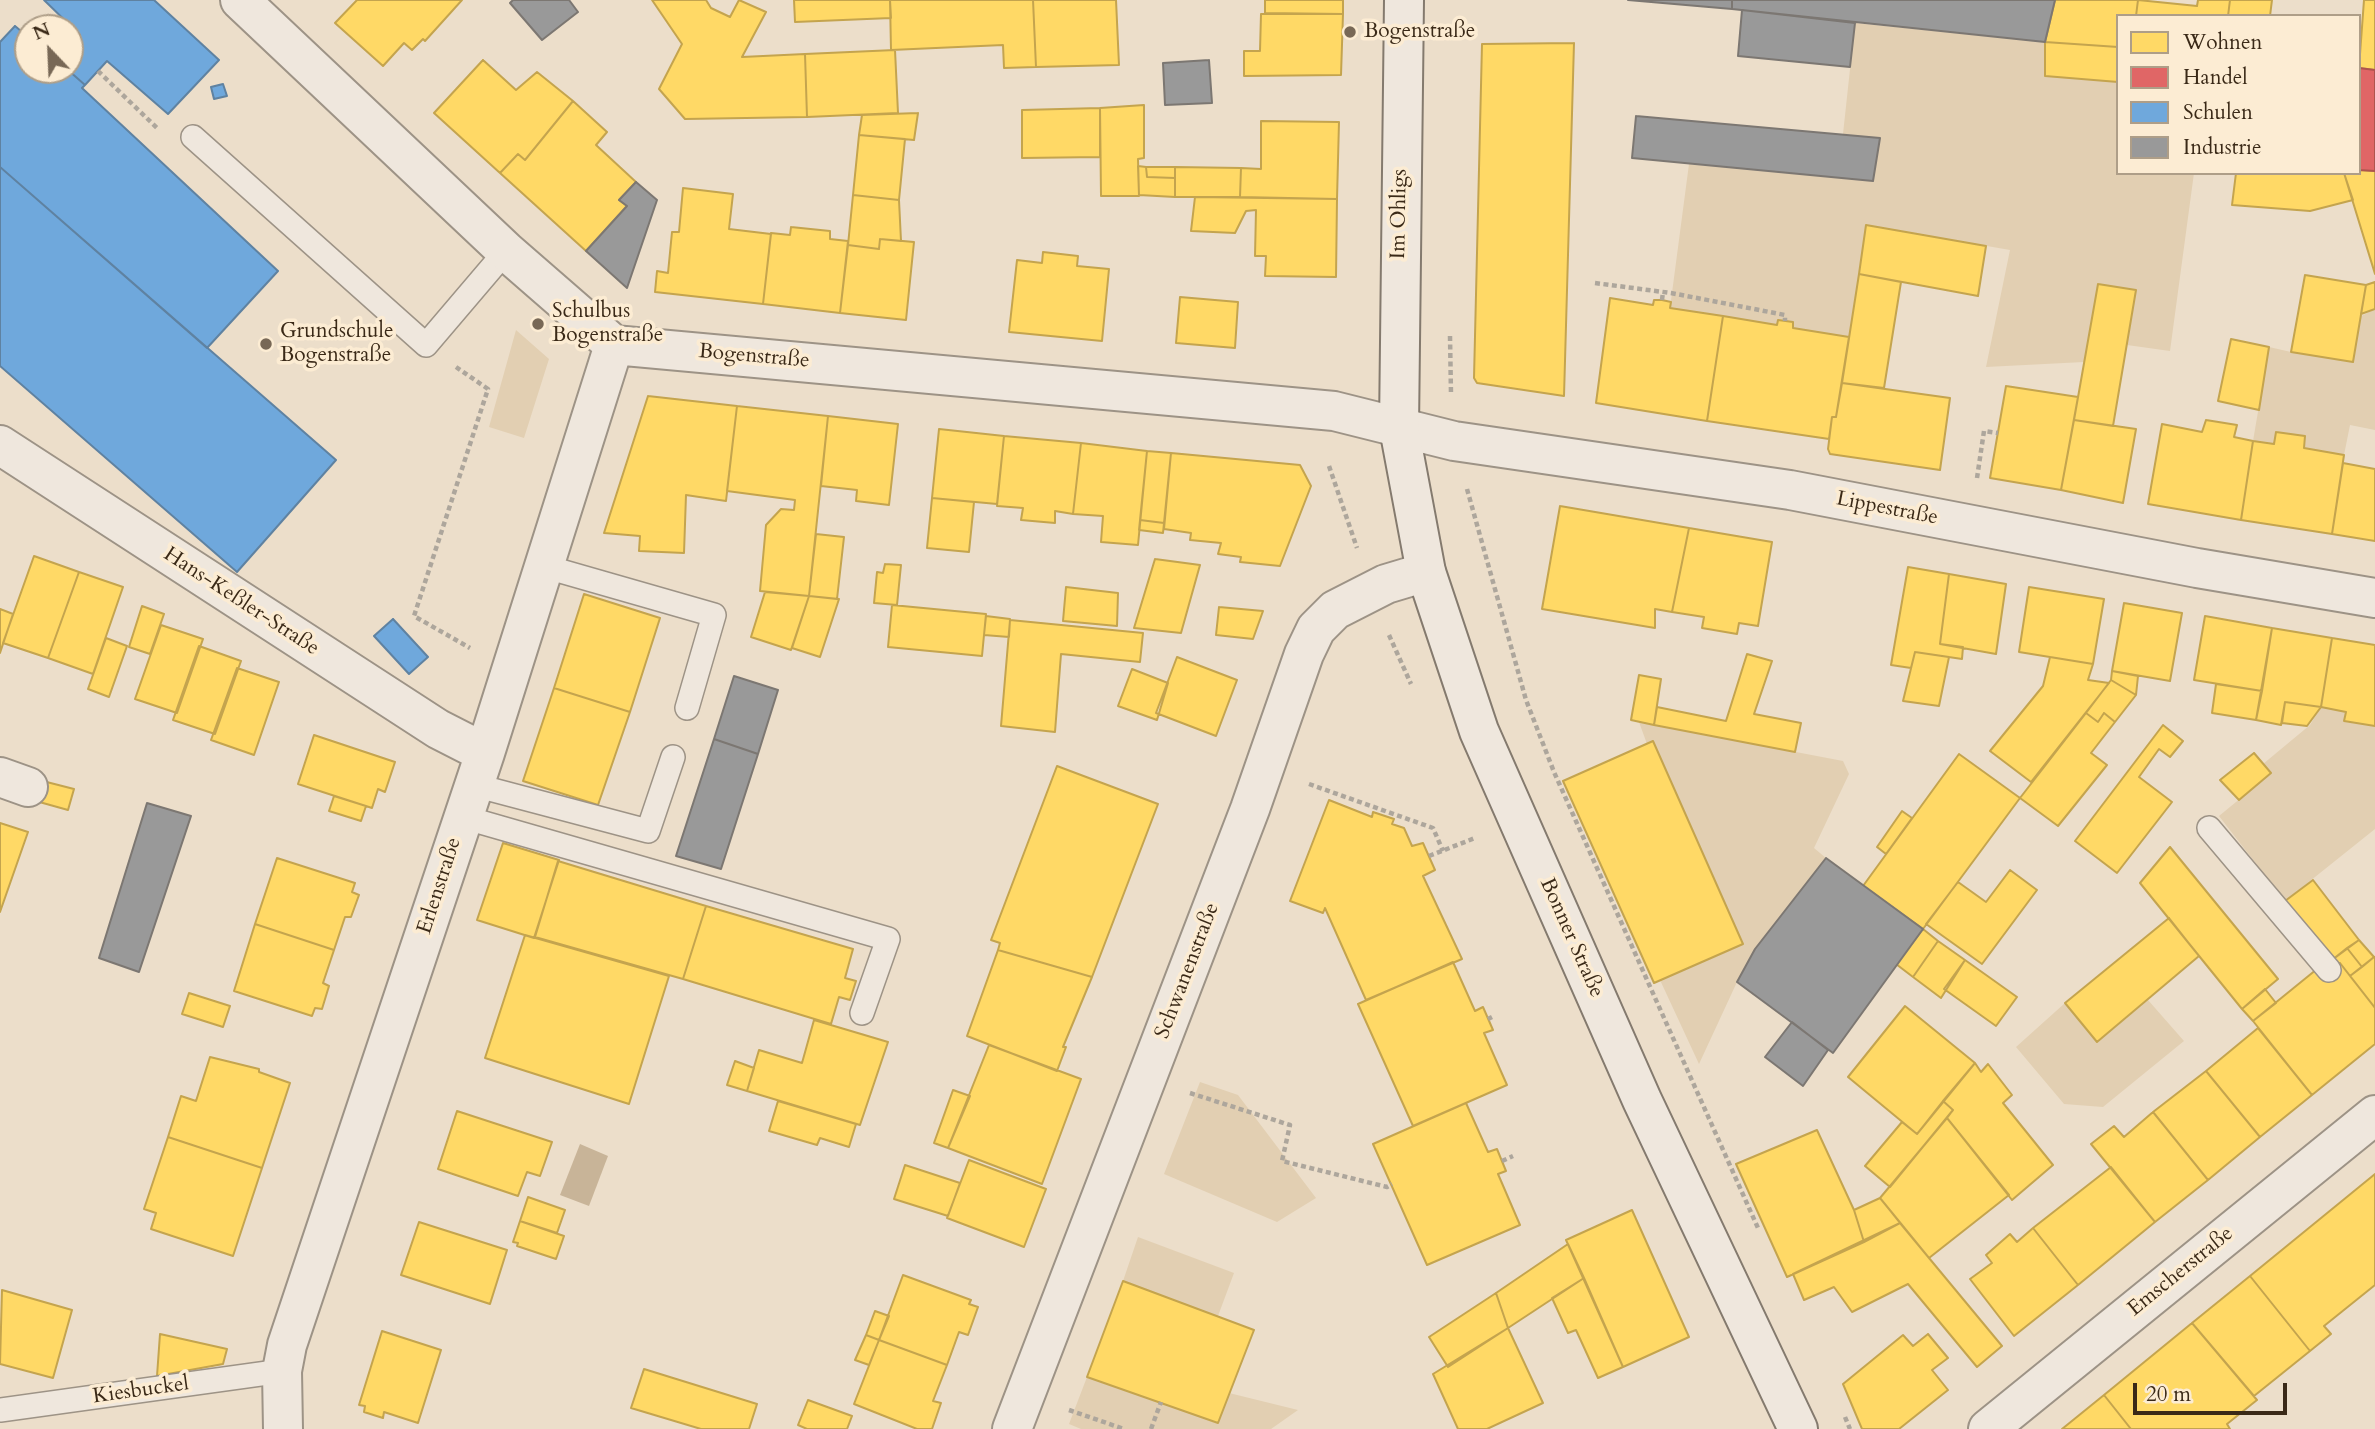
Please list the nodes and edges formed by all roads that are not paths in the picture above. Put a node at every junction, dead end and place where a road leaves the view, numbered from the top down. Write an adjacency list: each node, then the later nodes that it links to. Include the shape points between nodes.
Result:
1 (240, 0): 4 (street)
2 (1404, 0): 6 (street, Im Ohligs)
3 (193, 137): 4 (lane, via 426,345)
4 (506, 251): 5 (street)
5 (614, 345): 6 (street, Bogenstraße, via 1334,411); 8 (street, Erlenstraße)
6 (1399, 428): 9 (street, Bonner Straße); 10 (street, Lippestraße, via 1454,441 1790,490)
7 (0, 446): 13 (street, Hans-Keßler-Straße, via 438,729)
8 (542, 566): 11 (lane, via 714,615); 13 (street, Erlenstraße)
9 (1426, 572): 21 (street, Schwanenstraße, via 1386,584 1335,610 1317,629 1304,654); 22 (street, Bonner Straße, via 1479,731 1642,1100)
10 (2375, 597)
11 (687, 708)
12 (673, 757): 13 (lane, via 648,831)
13 (474, 785): 16 (lane, via 888,939); 18 (street, Erlenstraße, via 291,1332)
14 (2209, 828): 15 (lane)
15 (2329, 970)
16 (862, 1013)
17 (2375, 1115): 23 (street, Emscherstraße)
18 (282, 1371): 19 (lane, Kiesbuckel); 20 (street, Erlenstraße)
19 (0, 1410)
20 (284, 1429)
21 (1012, 1429)
22 (1798, 1429)
23 (1988, 1429)

